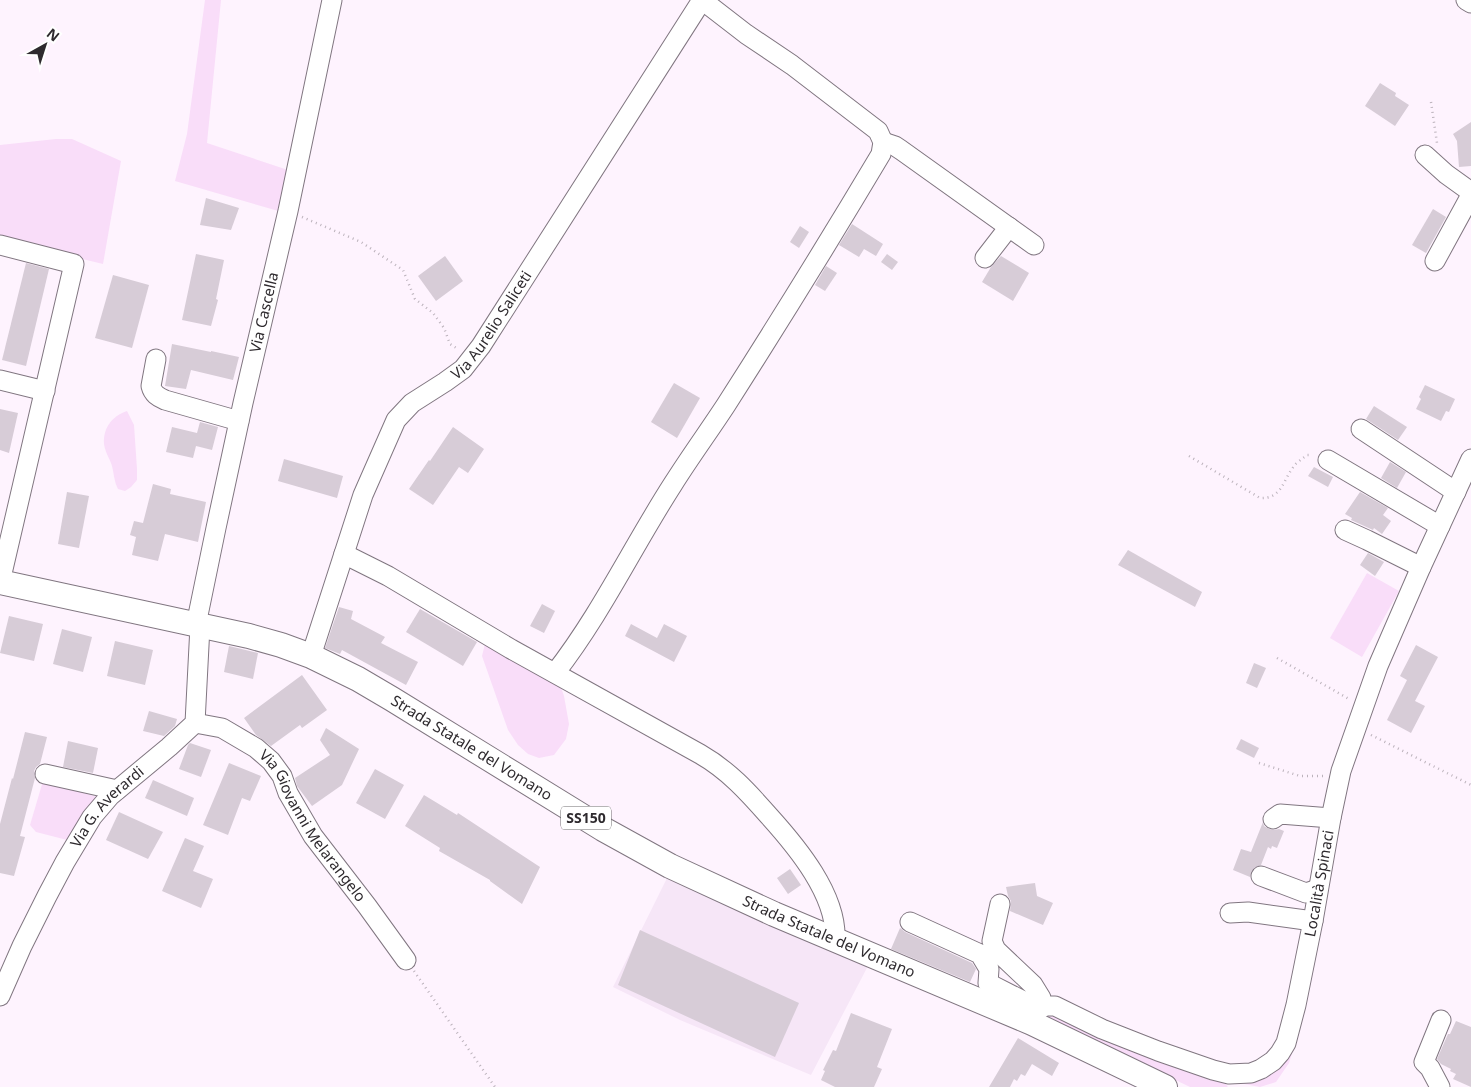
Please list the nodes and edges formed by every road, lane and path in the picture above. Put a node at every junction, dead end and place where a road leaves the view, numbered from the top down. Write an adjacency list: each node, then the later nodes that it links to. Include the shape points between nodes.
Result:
1 (332, 0): 10 (street, Via Cascella)
2 (702, 0): 6 (street, via 878,131); 16 (street, Via Aurelio Saliceti)
3 (1466, 0): 4 (street)
4 (1471, 4)
5 (1431, 102): 8 (path)
6 (883, 142): 11 (street, via 901,150); 34 (street, via 881,154 844,216 672,485 575,647)
7 (1425, 154): 8 (street)
8 (1441, 170): 9 (street)
9 (1471, 193): 15 (street)
10 (288, 211): 16 (path, via 361,242 403,270 415,299 433,313 450,344); 20 (street, Via Cascella)
11 (1009, 227): 13 (street); 14 (street)
12 (0, 245): 19 (street, via 74,264)
13 (1034, 245)
14 (985, 258)
15 (1435, 261)
16 (472, 358): 28 (street, Via Aurelio Saliceti, via 457,373 407,407 396,420 363,495)
17 (156, 359): 20 (street, via 151,386 157,396)
18 (0, 380): 19 (street)
19 (45, 391): 30 (street)
20 (239, 421): 31 (street, Via Cascella)
21 (1361, 429): 25 (street)
22 (1189, 456): 24 (path, via 1260,498 1277,494 1294,465 1307,455)
23 (1471, 459): 25 (street, Località Spinaci)
24 (1328, 460): 26 (street)
25 (1462, 490): 26 (street, Località Spinaci)
26 (1440, 526): 29 (street, Località Spinaci)
27 (1345, 530): 29 (street)
28 (344, 554): 32 (street, Via Aurelio Saliceti); 34 (street, via 402,583)
29 (1421, 567): 35 (street, Località Spinaci)
30 (0, 582): 31 (main road, Strada Statale del Vomano / SS150)
31 (198, 626): 32 (main road, Strada Statale del Vomano / SS150, via 267,641); 36 (street)
32 (311, 656): 51 (main road, Strada Statale del Vomano / SS150, via 380,692 651,856)
33 (1277, 658): 35 (path)
34 (555, 673): 51 (street, via 712,761 736,780 808,864 828,904)
35 (1364, 706): 37 (street, Località Spinaci)
36 (194, 723): 42 (street, Via G. Averardi); 52 (street, Via Giovanni Melarangelo, via 222,728 271,760 313,836)
37 (1356, 728): 39 (street, Località Spinaci); 41 (path)
38 (1259, 763): 39 (path, via 1300,776 1330,776)
39 (1341, 771): 44 (street, Località Spinaci)
40 (45, 774): 42 (street)
41 (1471, 785)
42 (117, 790): 53 (street, Via G. Averardi, via 96,812 69,856 30,929)
43 (1273, 818): 44 (street, via 1280,814)
44 (1331, 818): 46 (street, Località Spinaci)
45 (1261, 876): 46 (street, via 1306,893)
46 (1318, 889): 49 (street, Località Spinaci)
47 (1000, 904): 54 (street, via 992,941 996,950 1033,985 1041,998)
48 (1230, 913): 49 (street, via 1248,912)
49 (1313, 921): 54 (street, Località Spinaci, via 1286,1043 1280,1054 1261,1069 1229,1074 1213,1070 1102,1029 1055,1006 1046,1006)
50 (910, 922): 54 (street, via 980,954 989,969 988,983)
51 (835, 939): 54 (main road, Strada Statale del Vomano / SS150)
52 (406, 960): 56 (path)
53 (0, 996)
54 (1035, 1016): 57 (main road, Strada Statale del Vomano / SS150)
55 (1441, 1020): 58 (street, via 1424,1062)
56 (495, 1087)
57 (1166, 1087)
58 (1440, 1087)

